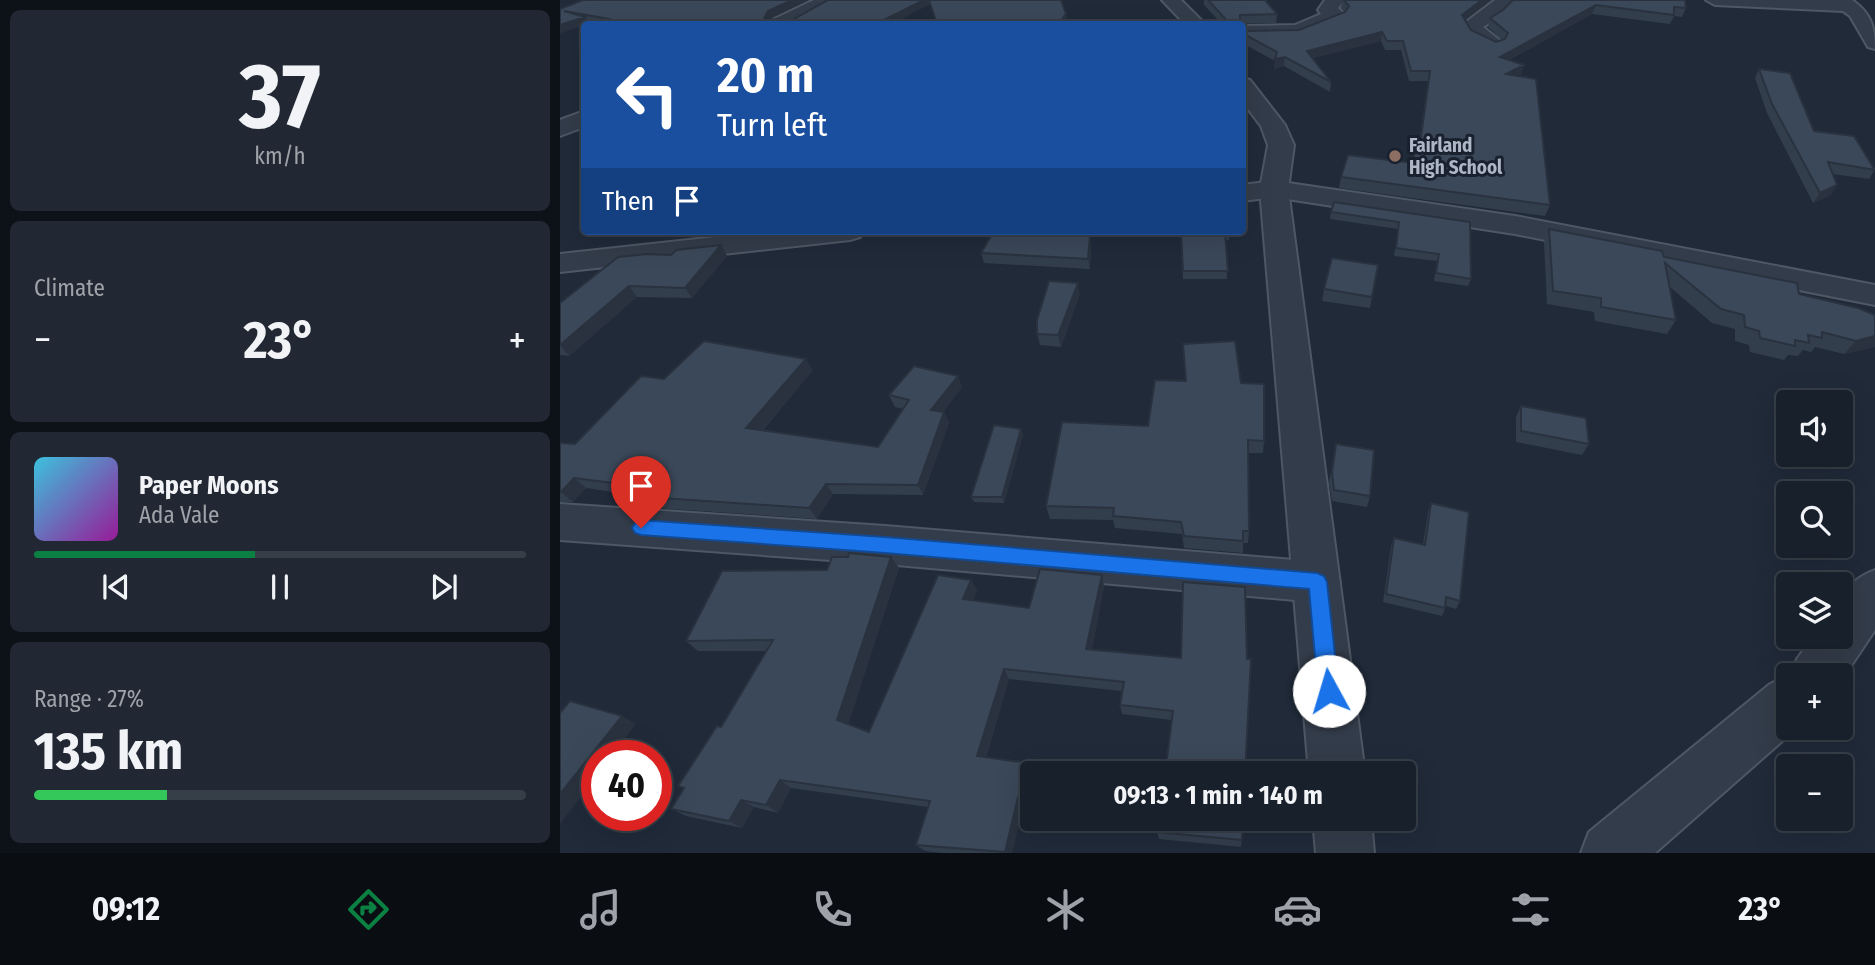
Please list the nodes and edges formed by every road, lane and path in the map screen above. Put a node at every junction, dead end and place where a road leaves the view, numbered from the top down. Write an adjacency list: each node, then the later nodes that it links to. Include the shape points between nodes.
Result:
1 (1171, 0): 9 (street)
2 (1335, 0): 10 (street, via 1327,10 1336,15 1298,31)
3 (1506, 0): 11 (street, via 1472,25)
4 (1715, 0): 7 (street)
5 (783, 1): 6 (street)
6 (826, 2): 8 (street)
7 (1855, 7): 12 (street)
8 (785, 21)
9 (1192, 21)
10 (1246, 32)
11 (1493, 43)
12 (1875, 43)
13 (1246, 90): 16 (street, via 1273,125 1281,145)
14 (581, 119): 15 (street)
15 (560, 129)
16 (1258, 191): 19 (street, via 1515,225); 21 (street)
17 (814, 235): 18 (street)
18 (560, 263)
19 (1875, 295)
20 (560, 522): 21 (street)
21 (1317, 582): 25 (street)
22 (1875, 591): 23 (street)
23 (1824, 663)
24 (1776, 712): 28 (street)
25 (1336, 761)
26 (1343, 831): 27 (street)
27 (1345, 853)
28 (1610, 853)

